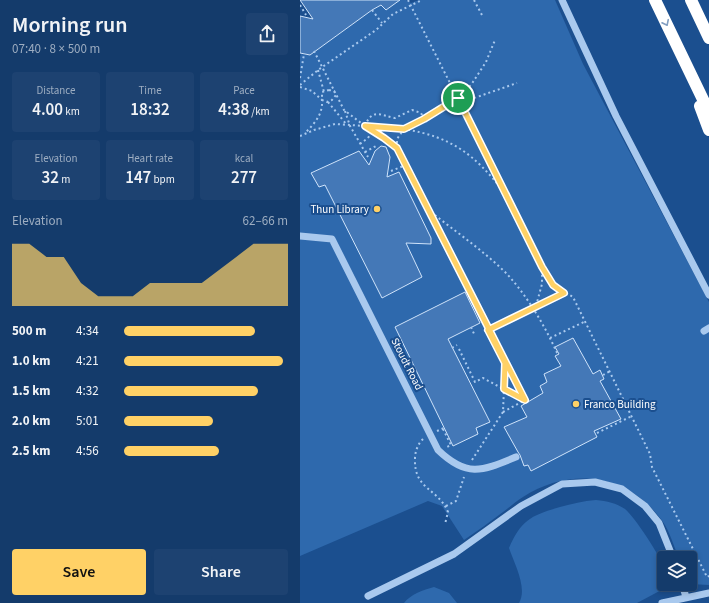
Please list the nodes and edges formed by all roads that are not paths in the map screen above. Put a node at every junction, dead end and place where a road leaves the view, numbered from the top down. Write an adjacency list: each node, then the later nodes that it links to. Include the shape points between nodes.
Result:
1 (562, 0): 10 (lane, via 616,116)
2 (655, 0): 6 (highway, one-way to 6)
3 (692, 0): 4 (highway); 5 (highway)
4 (709, 29)
5 (709, 38)
6 (677, 46): 7 (highway); 8 (highway)
7 (709, 112)
8 (709, 130)
9 (300, 236): 11 (lane, Stoudt Road, via 332,239 432,433 438,450 450,462 467,469 479,470)
10 (709, 295)
11 (516, 457)
12 (670, 551): 15 (lane, via 659,523 645,506 622,489 595,482 562,484 521,506 454,554)
13 (684, 591): 16 (lane)
14 (709, 593): 16 (lane)
15 (368, 596)
16 (686, 597): 17 (lane); 18 (lane)
17 (662, 603)
18 (680, 603)

